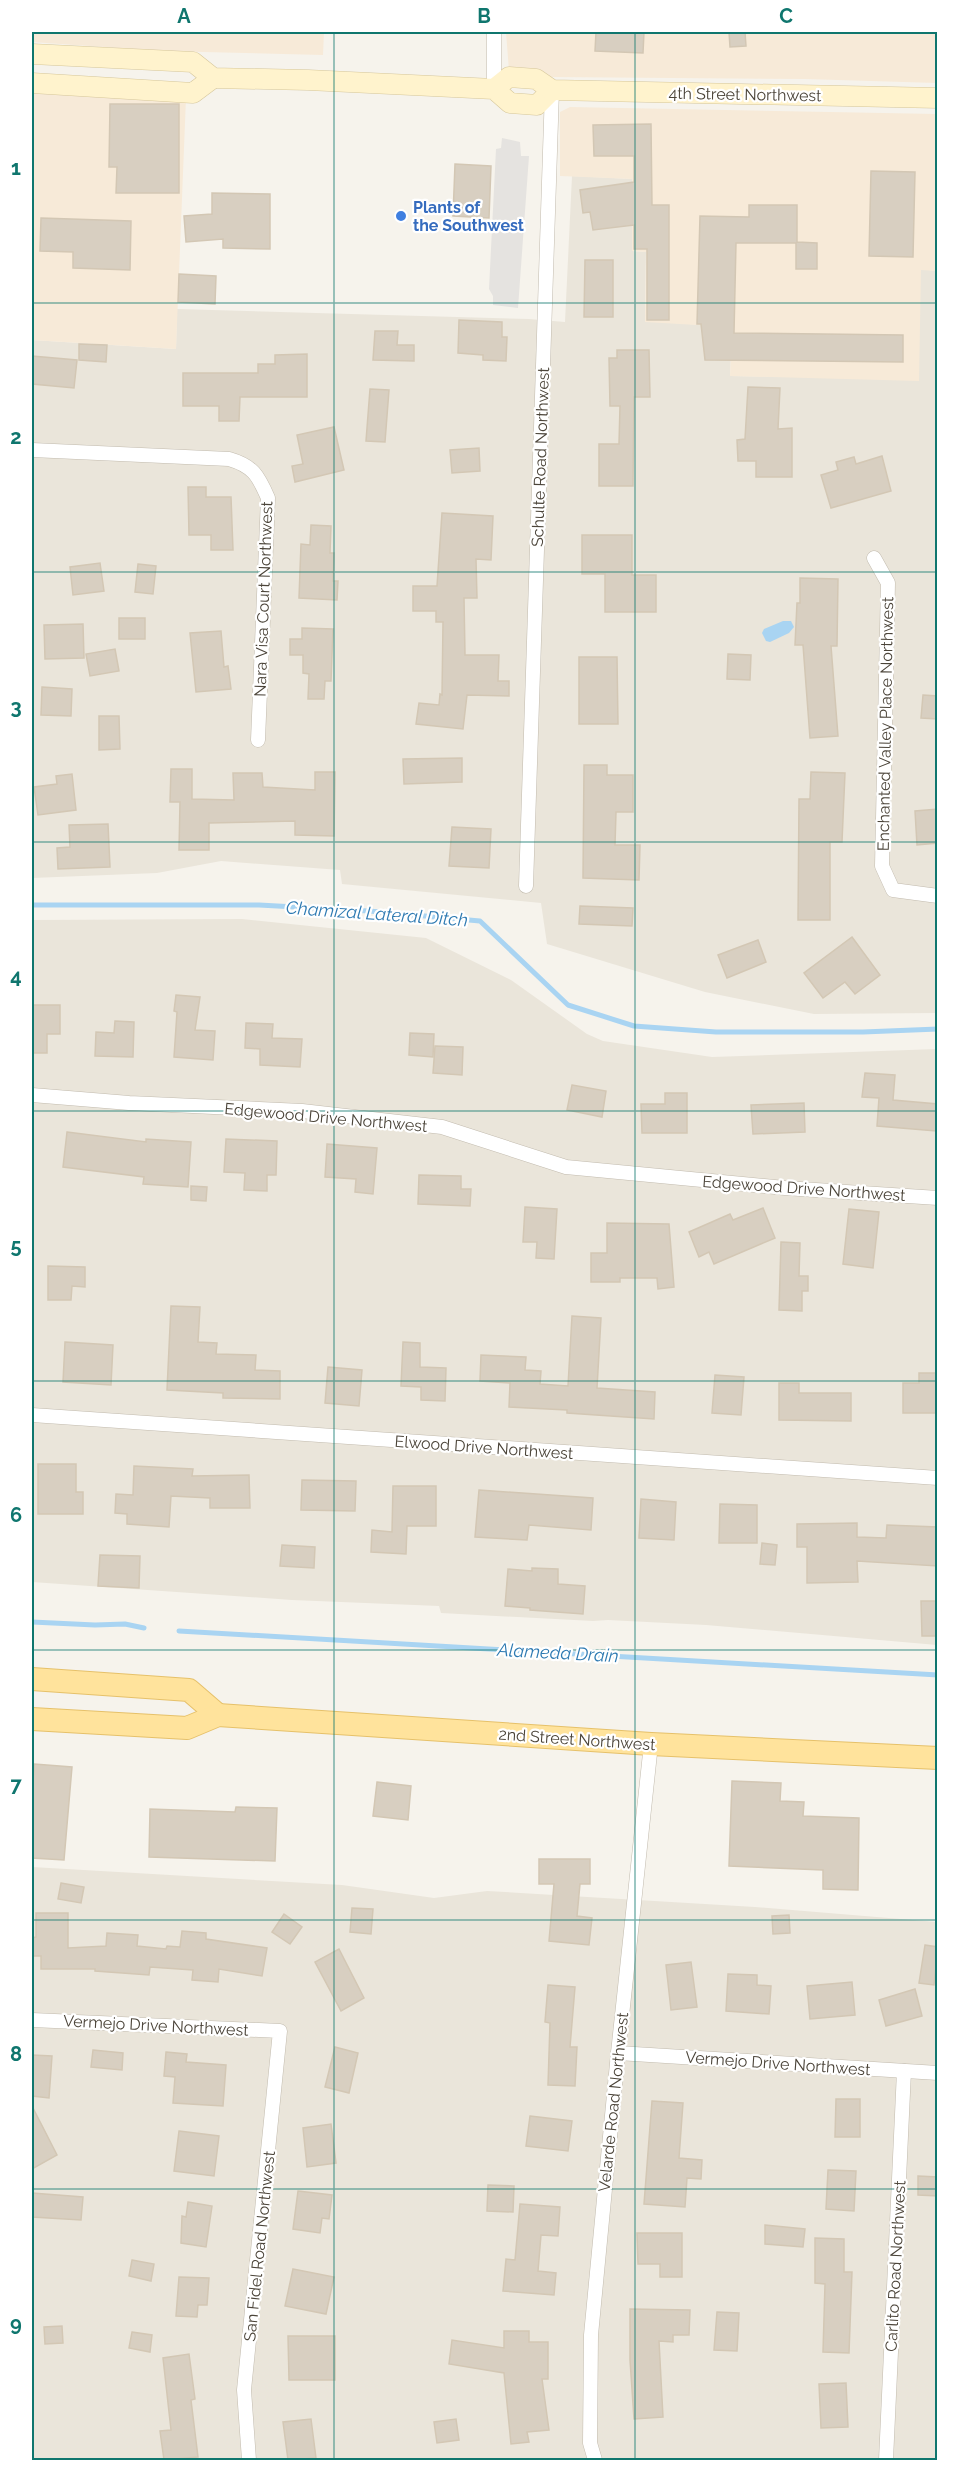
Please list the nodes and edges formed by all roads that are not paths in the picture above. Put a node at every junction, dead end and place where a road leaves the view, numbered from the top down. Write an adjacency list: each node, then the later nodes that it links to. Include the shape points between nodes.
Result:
1 (494, 32): 5 (street)
2 (32, 54): 3 (main road, via 193,62)
3 (213, 78): 4 (main road, via 193,93); 5 (main road, 4th Street Northwest)
4 (32, 83)
5 (494, 89): 6 (main road, 4th Street Northwest, via 509,76 536,79)
6 (552, 90): 7 (main road, 4th Street Northwest); 11 (street, Schulte Road Northwest)
7 (938, 98)
8 (32, 450): 10 (street, Nara Visa Court Northwest, via 229,459 256,473 268,498)
9 (874, 558): 12 (street, Enchanted Valley Place Northwest, via 888,583 882,866 893,890)
10 (258, 740)
11 (526, 886)
12 (938, 896)
13 (32, 1095): 14 (street, Edgewood Drive Northwest, via 302,1111 442,1127 566,1167)
14 (938, 1198)
15 (32, 1416): 16 (street, Elwood Drive Northwest)
16 (938, 1478)
17 (32, 1678): 18 (main road, via 189,1690)
18 (218, 1715): 19 (main road, 2nd Street Northwest, via 187,1728); 20 (main road, 2nd Street Northwest)
19 (32, 1719)
20 (651, 1744): 21 (main road, 2nd Street Northwest); 24 (street, Velarde Road Northwest)
21 (938, 1758)
22 (32, 2020): 23 (street, Vermejo Drive Northwest)
23 (280, 2031): 27 (street, San Fidel Road Northwest, via 244,2390)
24 (618, 2053): 25 (street, Vermejo Drive Northwest); 28 (street, Velarde Road Northwest, via 591,2335 590,2443)
25 (904, 2071): 26 (street, Vermejo Drive Northwest); 29 (street, Carlito Road Northwest)
26 (938, 2073)
27 (249, 2460)
28 (595, 2460)
29 (886, 2460)

